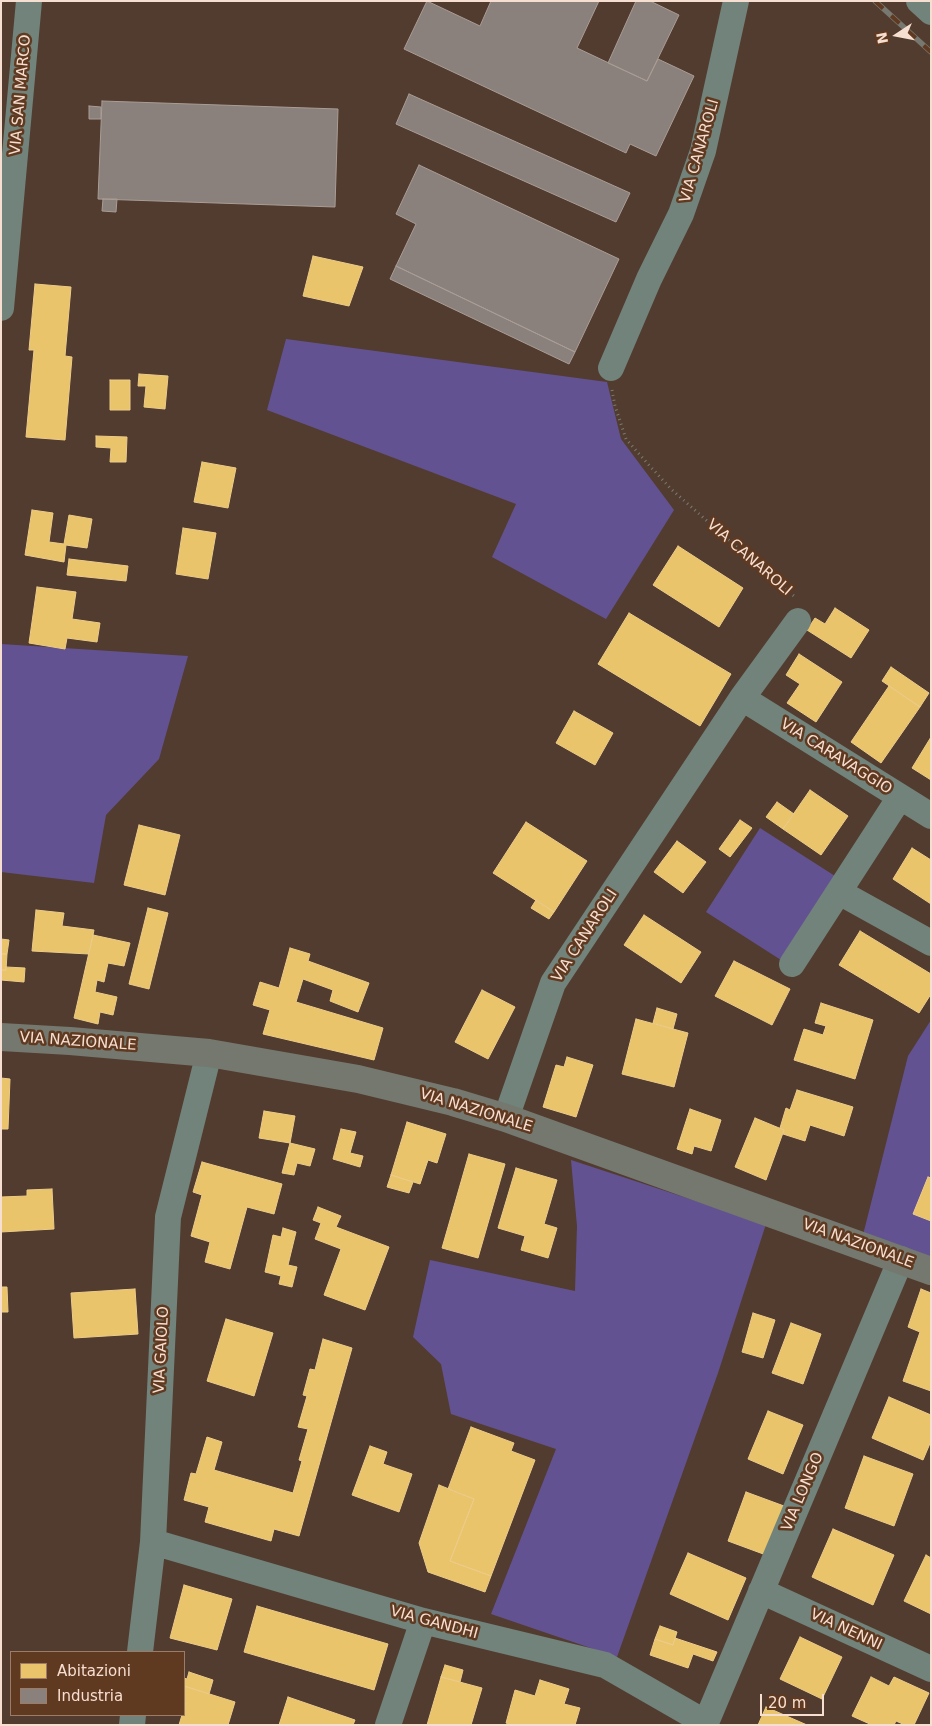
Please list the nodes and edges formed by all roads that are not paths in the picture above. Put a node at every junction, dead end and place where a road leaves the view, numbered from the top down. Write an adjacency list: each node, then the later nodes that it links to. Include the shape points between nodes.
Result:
1 (29, 1): 5 (street, VIA SAN MARCO)
2 (919, 1): 4 (street)
3 (732, 3): 6 (street, VIA CANAROLI, via 703,151 681,214)
4 (931, 12)
5 (1, 308)
6 (611, 368)
7 (798, 621): 8 (street, VIA CANAROLI)
8 (742, 698): 9 (street, VIA CARAVAGGIO); 16 (street, VIA CANAROLI, via 553,983)
9 (900, 797): 10 (street, VIA CARAVAGGIO); 11 (street)
10 (931, 816)
11 (839, 892): 12 (street); 13 (street)
12 (931, 943)
13 (792, 964)
14 (1, 1037): 15 (main road, VIA NAZIONALE)
15 (209, 1053): 16 (main road, VIA NAZIONALE, via 358,1079); 19 (street, VIA GAIOLO, via 168,1217)
16 (506, 1118): 17 (main road, VIA NAZIONALE)
17 (901, 1259): 18 (main road, VIA NAZIONALE); 20 (street, VIA LONGO)
18 (931, 1271)
19 (153, 1542): 21 (street, VIA GANDHI); 22 (street, VIA GAIOLO)
20 (761, 1591): 23 (street, VIA NENNI); 24 (street, VIA LONGO)
21 (423, 1621): 24 (street, VIA GANDHI, via 605,1665); 25 (street)
22 (140, 1651)
23 (931, 1669)
24 (706, 1724)
25 (388, 1725)

